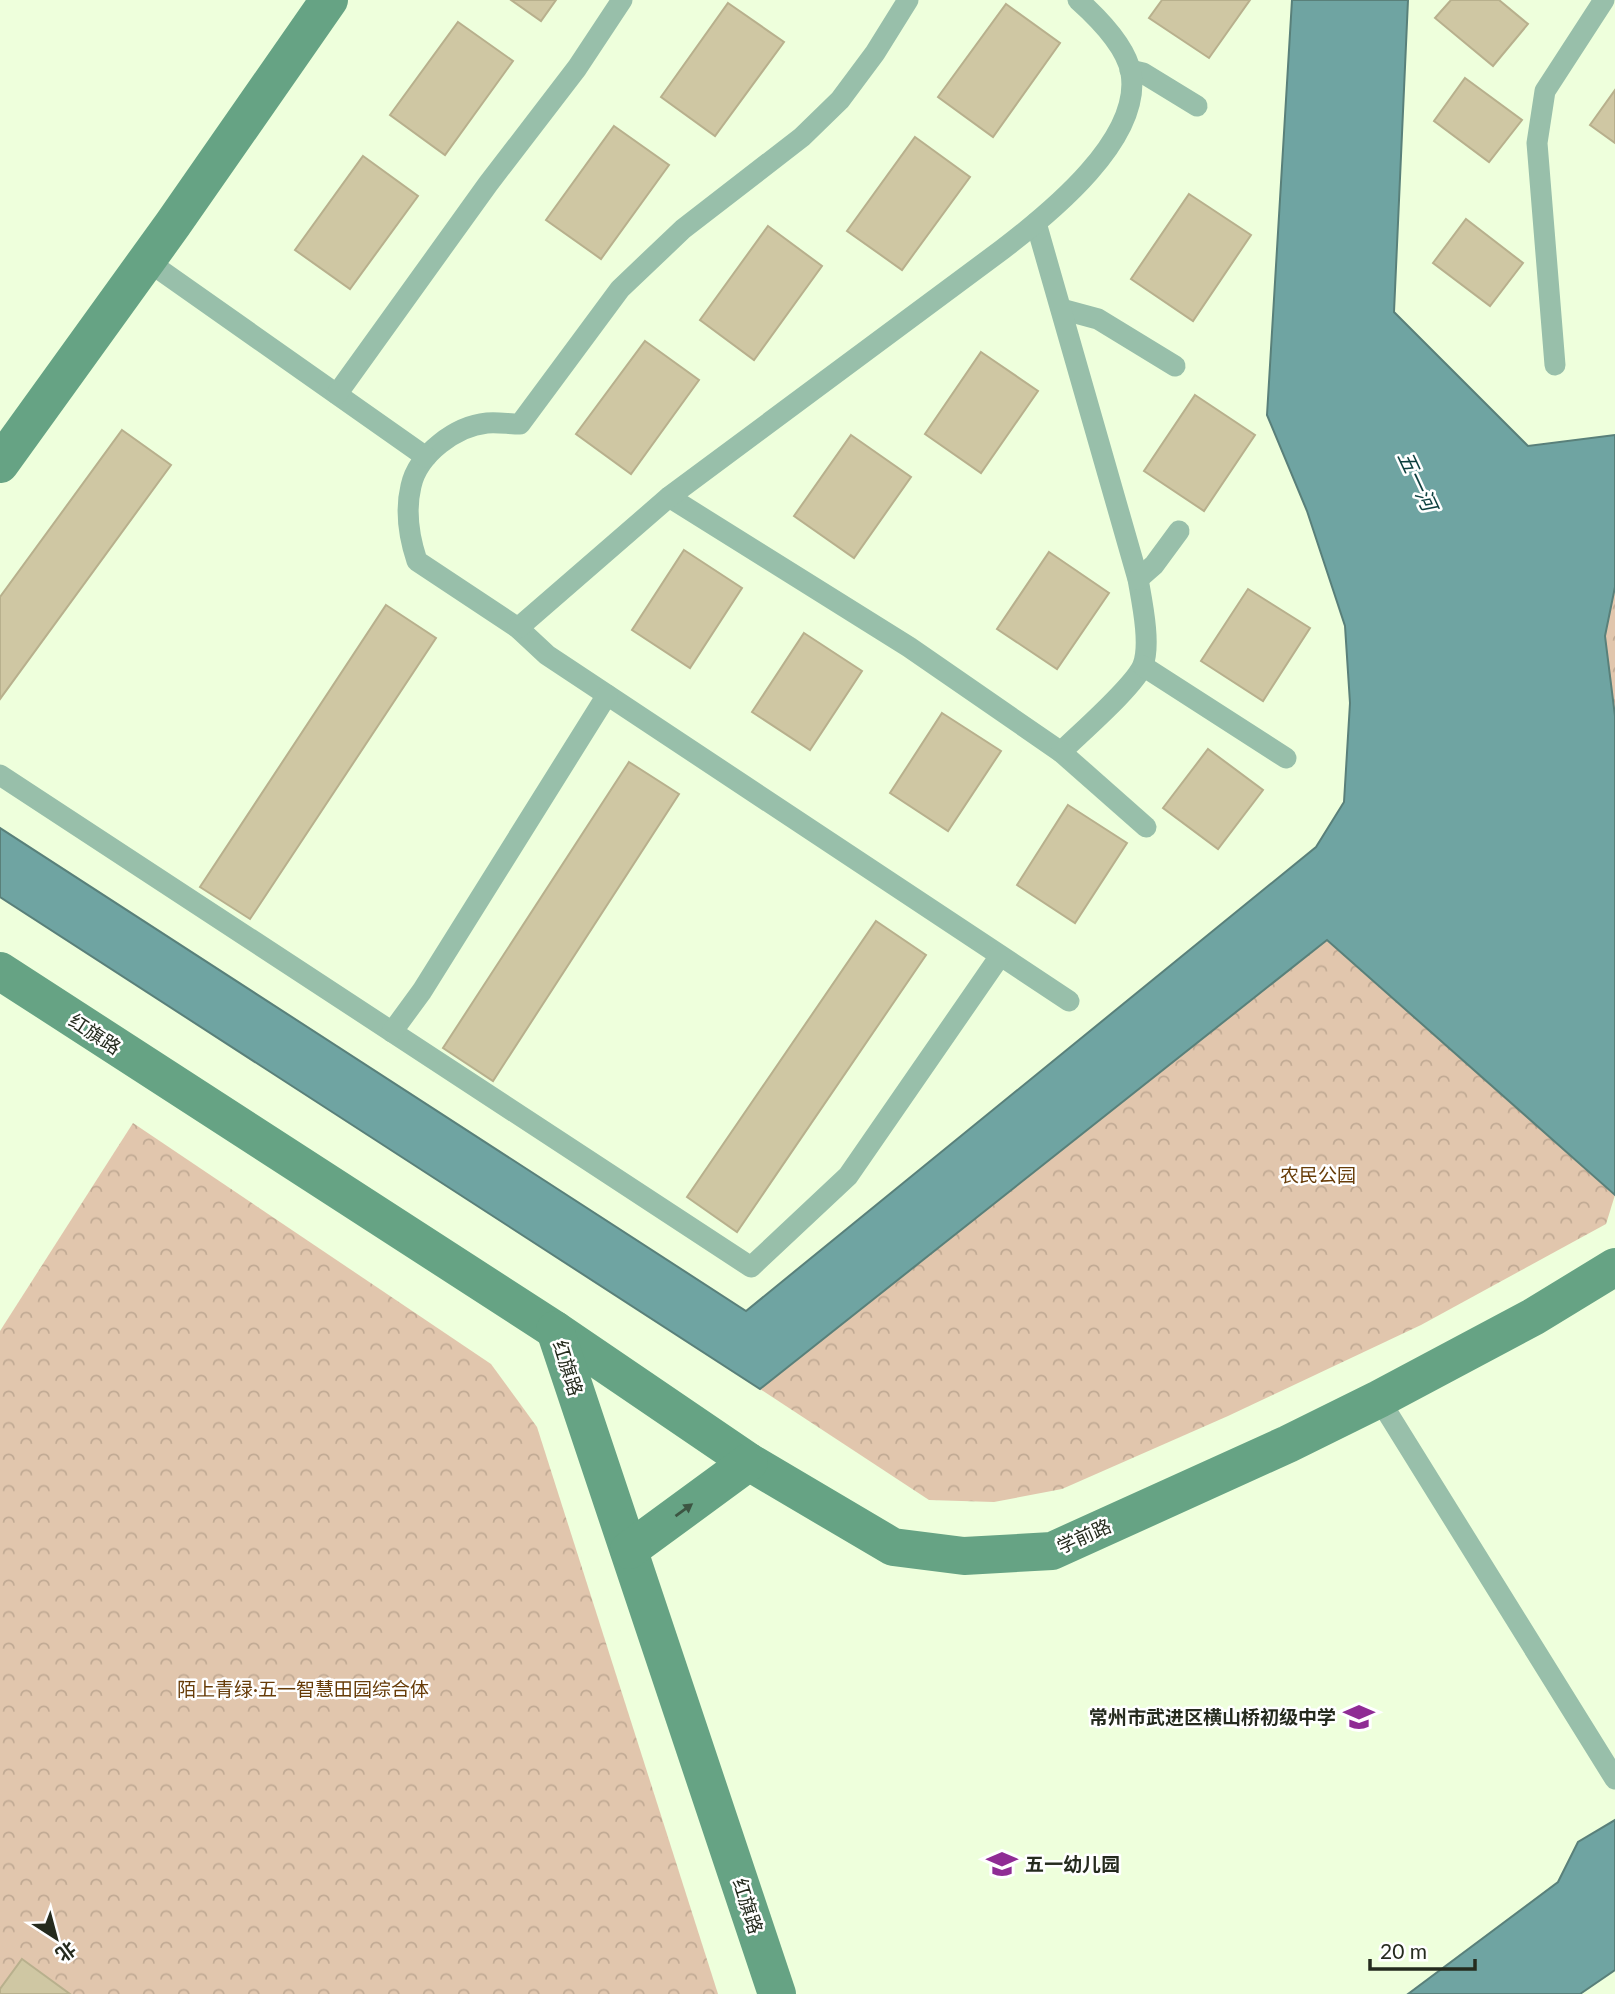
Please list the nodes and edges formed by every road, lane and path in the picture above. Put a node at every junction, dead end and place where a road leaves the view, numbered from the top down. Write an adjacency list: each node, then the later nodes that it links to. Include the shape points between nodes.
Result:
1 (329, 0): 9 (street)
2 (622, 0): 13 (lane)
3 (908, 0): 14 (lane, via 840,100 802,136 683,229 620,289 520,424 486,423 461,430)
4 (1077, 0): 6 (lane, via 1098,18)
5 (1604, 0): 11 (lane, via 1545,91 1537,143)
6 (1130, 70): 7 (lane, via 1143,73); 8 (lane, via 1127,109 1113,143)
7 (1197, 106)
8 (1036, 223): 10 (lane); 16 (lane)
9 (146, 260): 13 (lane); 15 (street)
10 (1061, 309): 12 (lane, via 1098,319); 18 (lane)
11 (1555, 365)
12 (1175, 366)
13 (337, 394): 14 (lane)
14 (426, 457): 19 (lane, via 411,483 408,515 417,561)
15 (0, 464)
16 (669, 497): 19 (lane); 22 (lane, via 909,647)
17 (1179, 531): 18 (lane)
18 (1138, 579): 20 (lane, via 1146,632)
19 (518, 628): 21 (lane, via 547,655)
20 (1143, 666): 22 (lane); 23 (lane)
21 (607, 695): 26 (lane); 29 (lane)
22 (1061, 752): 25 (lane)
23 (1286, 758)
24 (0, 775): 29 (lane)
25 (1146, 827)
26 (1000, 956): 28 (lane); 29 (lane, via 848,1176 751,1267)
27 (0, 971): 31 (street, 红旗路)
28 (1069, 1001)
29 (392, 1032)
30 (1615, 1266): 32 (street, 学前路, via 1533,1317)
31 (555, 1330): 33 (street, 学前路); 34 (street, 红旗路)
32 (1379, 1399): 33 (street, 学前路, via 1052,1551 964,1556 893,1547); 35 (lane)
33 (749, 1462): 34 (street, one-way to 33)
34 (629, 1550): 36 (street, 红旗路)
35 (1615, 1779)
36 (777, 1994)

